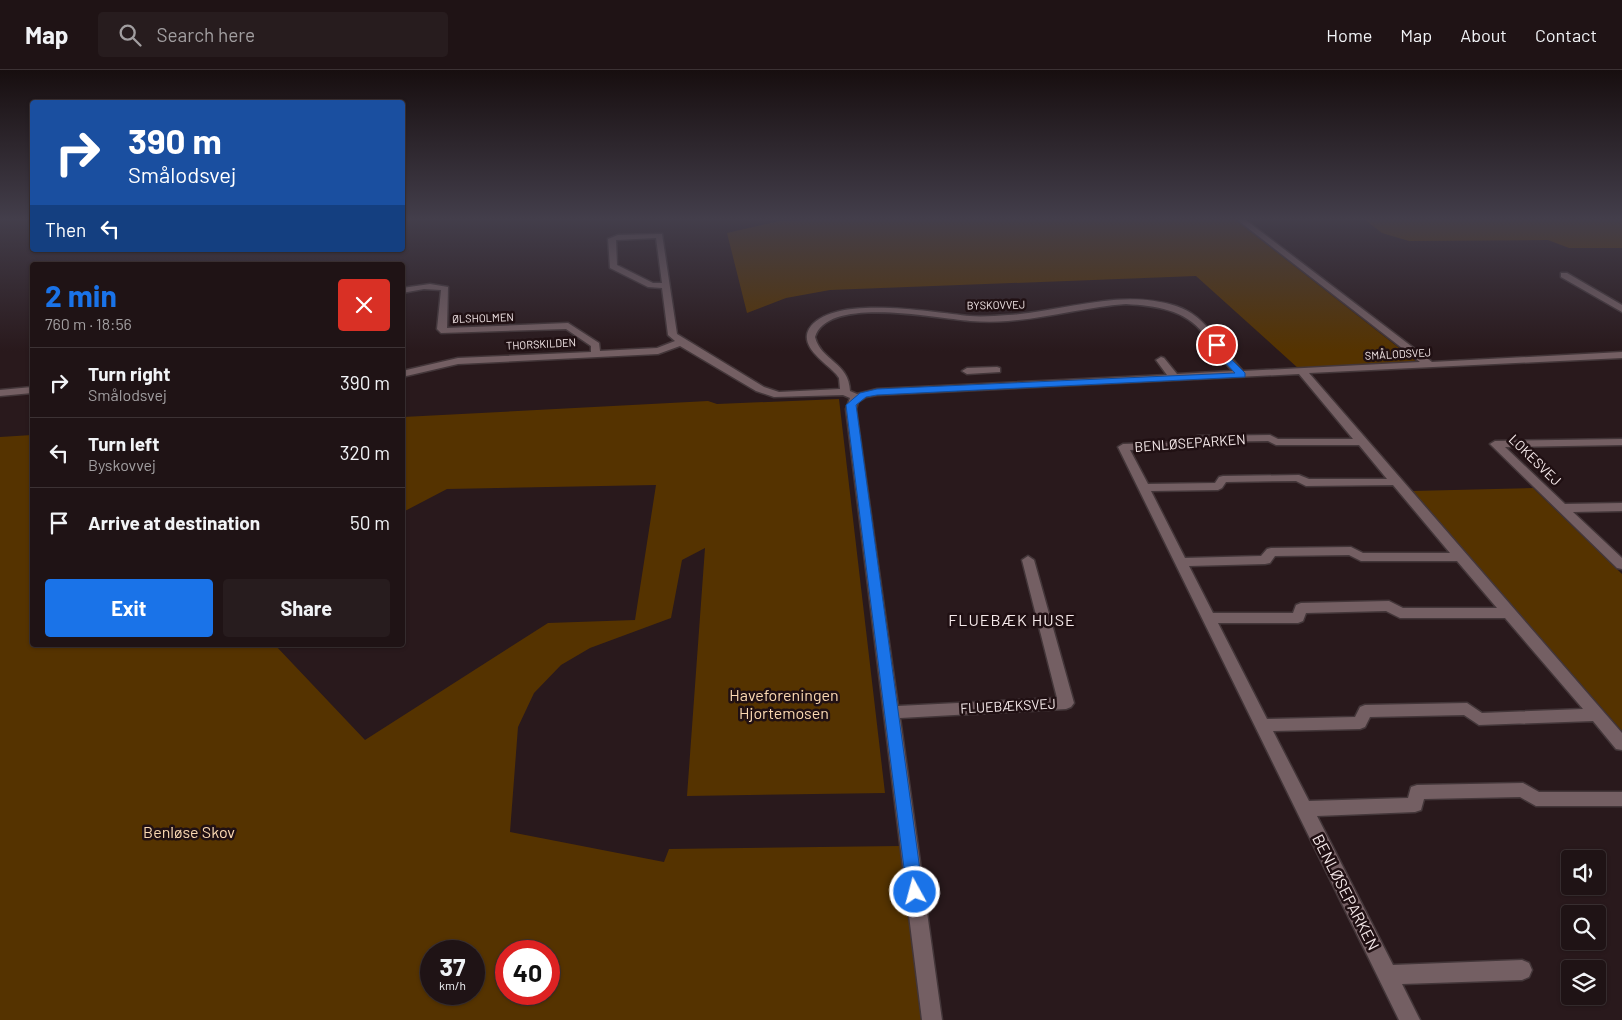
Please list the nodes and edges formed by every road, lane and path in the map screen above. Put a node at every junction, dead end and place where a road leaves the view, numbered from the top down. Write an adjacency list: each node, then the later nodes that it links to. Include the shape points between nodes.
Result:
1 (613, 262): 5 (street, via 613,266 651,285)
2 (662, 262): 5 (street)
3 (1296, 262): 12 (street)
4 (1564, 275): 7 (street)
5 (665, 286): 8 (street, via 673,335)
6 (405, 290): 9 (street, ØLSHOLMEN, via 439,287 445,290 444,331 568,326 596,345)
7 (1622, 309)
8 (681, 342): 9 (street, THORSKILDEN, via 658,351); 23 (street, SMÅLODSVEJ, via 760,389 778,395)
9 (595, 354): 17 (street, THORSKILDEN, via 458,361)
10 (1622, 355): 12 (street, SMÅLODSVEJ)
11 (1161, 360): 19 (street)
12 (1430, 365): 16 (street, SMÅLODSVEJ)
13 (979, 370): 14 (street); 15 (street); 20 (street)
14 (997, 370)
15 (967, 372)
16 (1302, 372): 18 (street, SMÅLODSVEJ); 24 (street)
17 (405, 374)
18 (1242, 375): 19 (street, SMÅLODSVEJ); 23 (street, BYSKOVVEJ, via 1195,318 1156,304 1101,302 994,319 885,310 845,314 814,328 811,341 815,349 838,369)
19 (1175, 378): 20 (street, SMÅLODSVEJ)
20 (987, 387): 23 (street, SMÅLODSVEJ)
21 (30, 390): 22 (street)
22 (0, 393)
23 (851, 395): 36 (street)
24 (1362, 442): 26 (street); 27 (street, BENLØSEPARKEN, via 1198,439 1193,445 1123,447)
25 (1622, 442): 29 (street, LOKESVEJ, via 1495,444)
26 (1396, 482): 27 (street, via 1306,483 1299,478 1222,479 1218,486); 30 (street)
27 (1144, 488): 32 (street, BENLØSEPARKEN)
28 (1622, 507): 29 (street)
29 (1563, 508): 33 (street, LOKESVEJ)
30 (1460, 556): 32 (street, via 1362,557 1351,551 1270,552 1265,560); 34 (street)
31 (1028, 560): 36 (street, FLUEBÆKSVEJ, via 1066,703)
32 (1181, 562): 35 (street, BENLØSEPARKEN)
33 (1622, 565)
34 (1509, 613): 35 (street, via 1400,613 1389,606 1301,608 1298,618); 37 (street)
35 (1208, 618): 38 (street, BENLØSEPARKEN)
36 (892, 712): 44 (street)
37 (1597, 715): 38 (street, via 1479,718 1467,709 1366,711 1360,723); 39 (street)
38 (1262, 725): 41 (street, BENLØSEPARKEN)
39 (1622, 744)
40 (1622, 799): 41 (street, via 1536,799 1523,790 1416,792 1415,805)
41 (1304, 808): 43 (street, BENLØSEPARKEN)
42 (1522, 970): 43 (street)
43 (1388, 975): 45 (street, BENLØSEPARKEN)
44 (932, 1020)
45 (1410, 1020)

